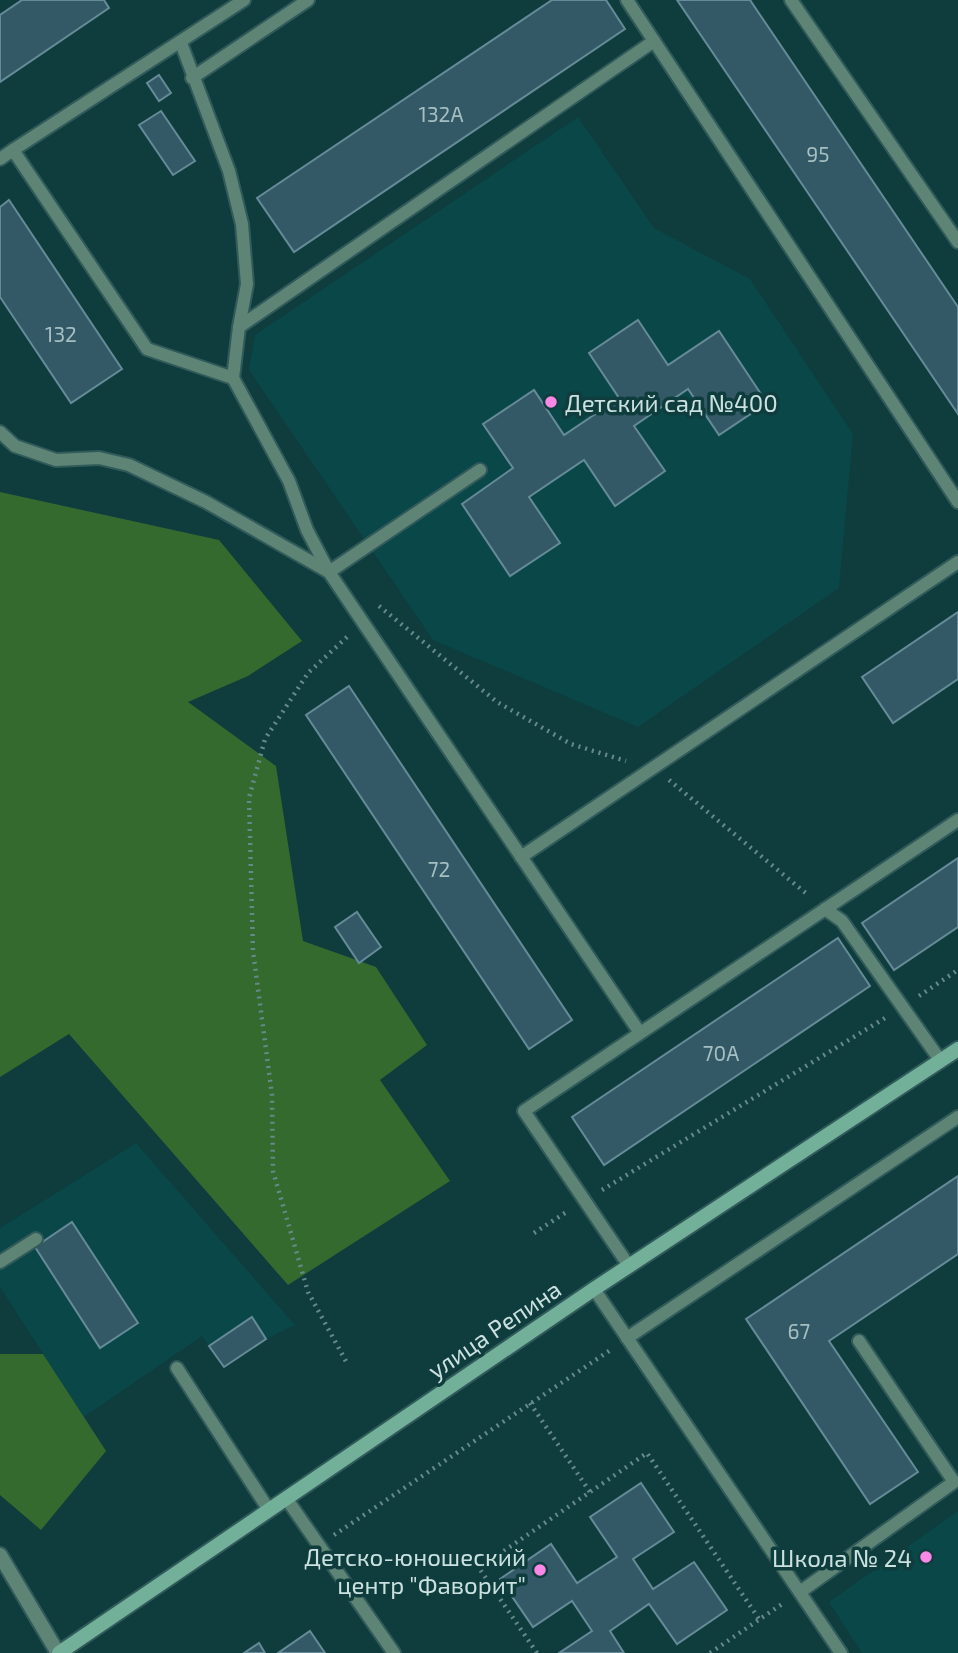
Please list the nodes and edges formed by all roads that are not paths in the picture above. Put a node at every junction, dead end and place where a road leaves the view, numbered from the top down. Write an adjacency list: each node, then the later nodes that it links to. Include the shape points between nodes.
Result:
1 (244, 0): 6 (lane)
2 (308, 0): 7 (lane)
3 (627, 0): 5 (lane)
4 (791, 0): 10 (lane)
5 (654, 41): 11 (lane); 15 (lane)
6 (181, 43): 7 (lane); 8 (lane)
7 (192, 78): 11 (lane, via 229,171 242,224 247,284)
8 (13, 150): 9 (lane); 12 (lane, via 147,349)
9 (0, 159)
10 (958, 242)
11 (239, 327): 12 (lane)
12 (233, 378): 17 (lane, via 289,481 306,530)
13 (0, 432): 17 (lane, via 15,446 56,460 99,458 129,465)
14 (480, 470): 17 (lane)
15 (958, 502)
16 (958, 562): 19 (lane)
17 (330, 572): 19 (lane)
18 (958, 820): 20 (lane)
19 (521, 857): 21 (lane)
20 (825, 909): 21 (lane); 23 (lane, via 842,921)
21 (640, 1033): 27 (lane, via 524,1111)
22 (958, 1049): 23 (street, улица Репина)
23 (940, 1060): 27 (street, улица Репина)
24 (958, 1117): 29 (lane)
25 (36, 1239): 26 (lane)
26 (0, 1262)
27 (629, 1266): 28 (street, улица Репина)
28 (594, 1289): 29 (lane); 33 (street, улица Репина)
29 (627, 1339): 36 (lane)
30 (859, 1341): 32 (lane)
31 (177, 1368): 34 (lane)
32 (956, 1481): 36 (lane)
33 (286, 1498): 34 (street, улица Репина); 38 (lane)
34 (270, 1510): 37 (street, улица Репина)
35 (0, 1555): 37 (street)
36 (800, 1592): 39 (lane)
37 (59, 1653)
38 (394, 1653)
39 (841, 1653)

